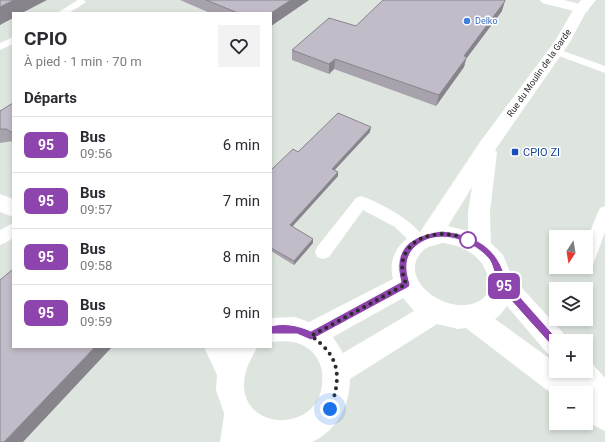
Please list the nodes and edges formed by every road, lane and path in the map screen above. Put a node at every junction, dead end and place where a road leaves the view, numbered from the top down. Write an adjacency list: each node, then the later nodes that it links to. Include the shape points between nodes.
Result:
1 (548, 0): 3 (main road)
2 (81, 2): 4 (lane)
3 (586, 5): 7 (main road, Rue du Moulin de la Garde)
4 (64, 12)
5 (12, 41): 6 (lane)
6 (0, 47)
7 (555, 51): 8 (lane); 9 (main road, Rue du Moulin de la Garde)
8 (605, 70)
9 (487, 147): 14 (main road, Rue du Moulin de la Garde); 17 (main road, via 479,212)
10 (0, 202): 11 (main road)
11 (12, 208)
12 (605, 212): 16 (lane)
13 (12, 230): 15 (lane)
14 (423, 238): 17 (main road, via 442,234 455,235); 18 (lane, via 361,202); 20 (main road, via 408,248 403,259 402,271)
15 (0, 240)
16 (593, 244)
17 (480, 246): 19 (main road, via 499,270)
18 (323, 252)
19 (502, 283): 22 (main road, via 500,295 494,304 485,312); 25 (main road)
20 (406, 284): 21 (main road, via 418,300); 24 (main road)
21 (435, 312): 22 (main road, via 448,316); 29 (main road)
22 (472, 317): 31 (main road)
23 (272, 330): 24 (main road, via 298,330)
24 (311, 336): 29 (main road, via 323,344 332,357)
25 (549, 336)
26 (218, 348): 28 (main road)
27 (243, 348): 28 (main road)
28 (230, 372): 35 (main road, via 229,387)
29 (337, 372): 36 (main road, via 337,391 330,409)
30 (586, 378): 32 (main road)
31 (565, 386)
32 (605, 399)
33 (593, 407): 34 (main road)
34 (605, 416)
35 (237, 428): 36 (main road, via 251,426 266,434)
36 (297, 438)

